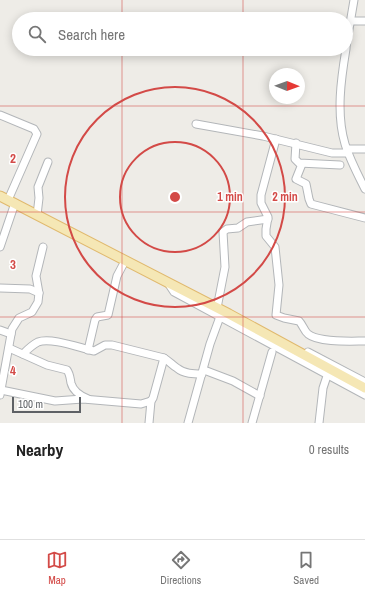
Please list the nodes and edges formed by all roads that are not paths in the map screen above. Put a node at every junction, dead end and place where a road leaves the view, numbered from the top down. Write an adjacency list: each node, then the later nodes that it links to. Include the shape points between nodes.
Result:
1 (354, 0): 2 (street)
2 (352, 12)
3 (353, 21): 4 (street)
4 (365, 21)
5 (345, 56): 11 (street, via 340,91 342,128)
6 (0, 115): 16 (street, via 34,129 37,134)
7 (196, 124): 8 (street)
8 (276, 139): 9 (street); 19 (street, via 261,195 261,203)
9 (296, 143): 11 (street, via 332,153); 13 (street, via 296,158)
10 (365, 149): 11 (street)
11 (348, 151): 15 (street)
12 (48, 162): 17 (street, via 38,188)
13 (302, 164): 14 (street); 18 (street, via 296,179 306,184 312,204)
14 (340, 165)
15 (365, 189)
16 (8, 200): 17 (main road); 20 (street)
17 (37, 215): 22 (main road)
18 (365, 218)
19 (268, 220): 26 (street, via 247,222 238,228 223,232 226,267); 29 (street, via 266,236 275,247 279,285 276,315 299,321 308,334 315,337)
20 (0, 247)
21 (43, 248): 25 (street, via 36,276)
22 (125, 261): 23 (main road); 31 (street, via 117,276 108,314 95,320)
23 (168, 283): 26 (main road); 26 (street, via 174,292)
24 (0, 288): 25 (street, via 30,289)
25 (39, 293): 28 (street, via 35,310 19,318)
26 (221, 311): 35 (street); 36 (main road); 37 (street)
27 (0, 330): 28 (street)
28 (11, 334): 30 (street)
29 (365, 341)
30 (9, 348): 33 (street); 39 (street)
31 (88, 350): 33 (street, via 44,341 33,345); 34 (street, via 94,351 105,345 112,345)
32 (272, 352): 41 (street)
33 (23, 354): 42 (street, via 46,365 67,370 73,388)
34 (164, 358): 35 (street, via 183,372); 43 (street)
35 (203, 372): 41 (street, via 233,381); 45 (street)
36 (329, 372): 38 (main road); 40 (street); 47 (street, via 322,388)
37 (365, 382)
38 (365, 388)
39 (1, 392): 42 (street, via 48,400)
40 (365, 395)
41 (260, 396): 46 (street)
42 (89, 399): 43 (street, via 141,404)
43 (151, 401): 44 (street)
44 (149, 423)
45 (188, 423)
46 (252, 423)
47 (319, 423)

